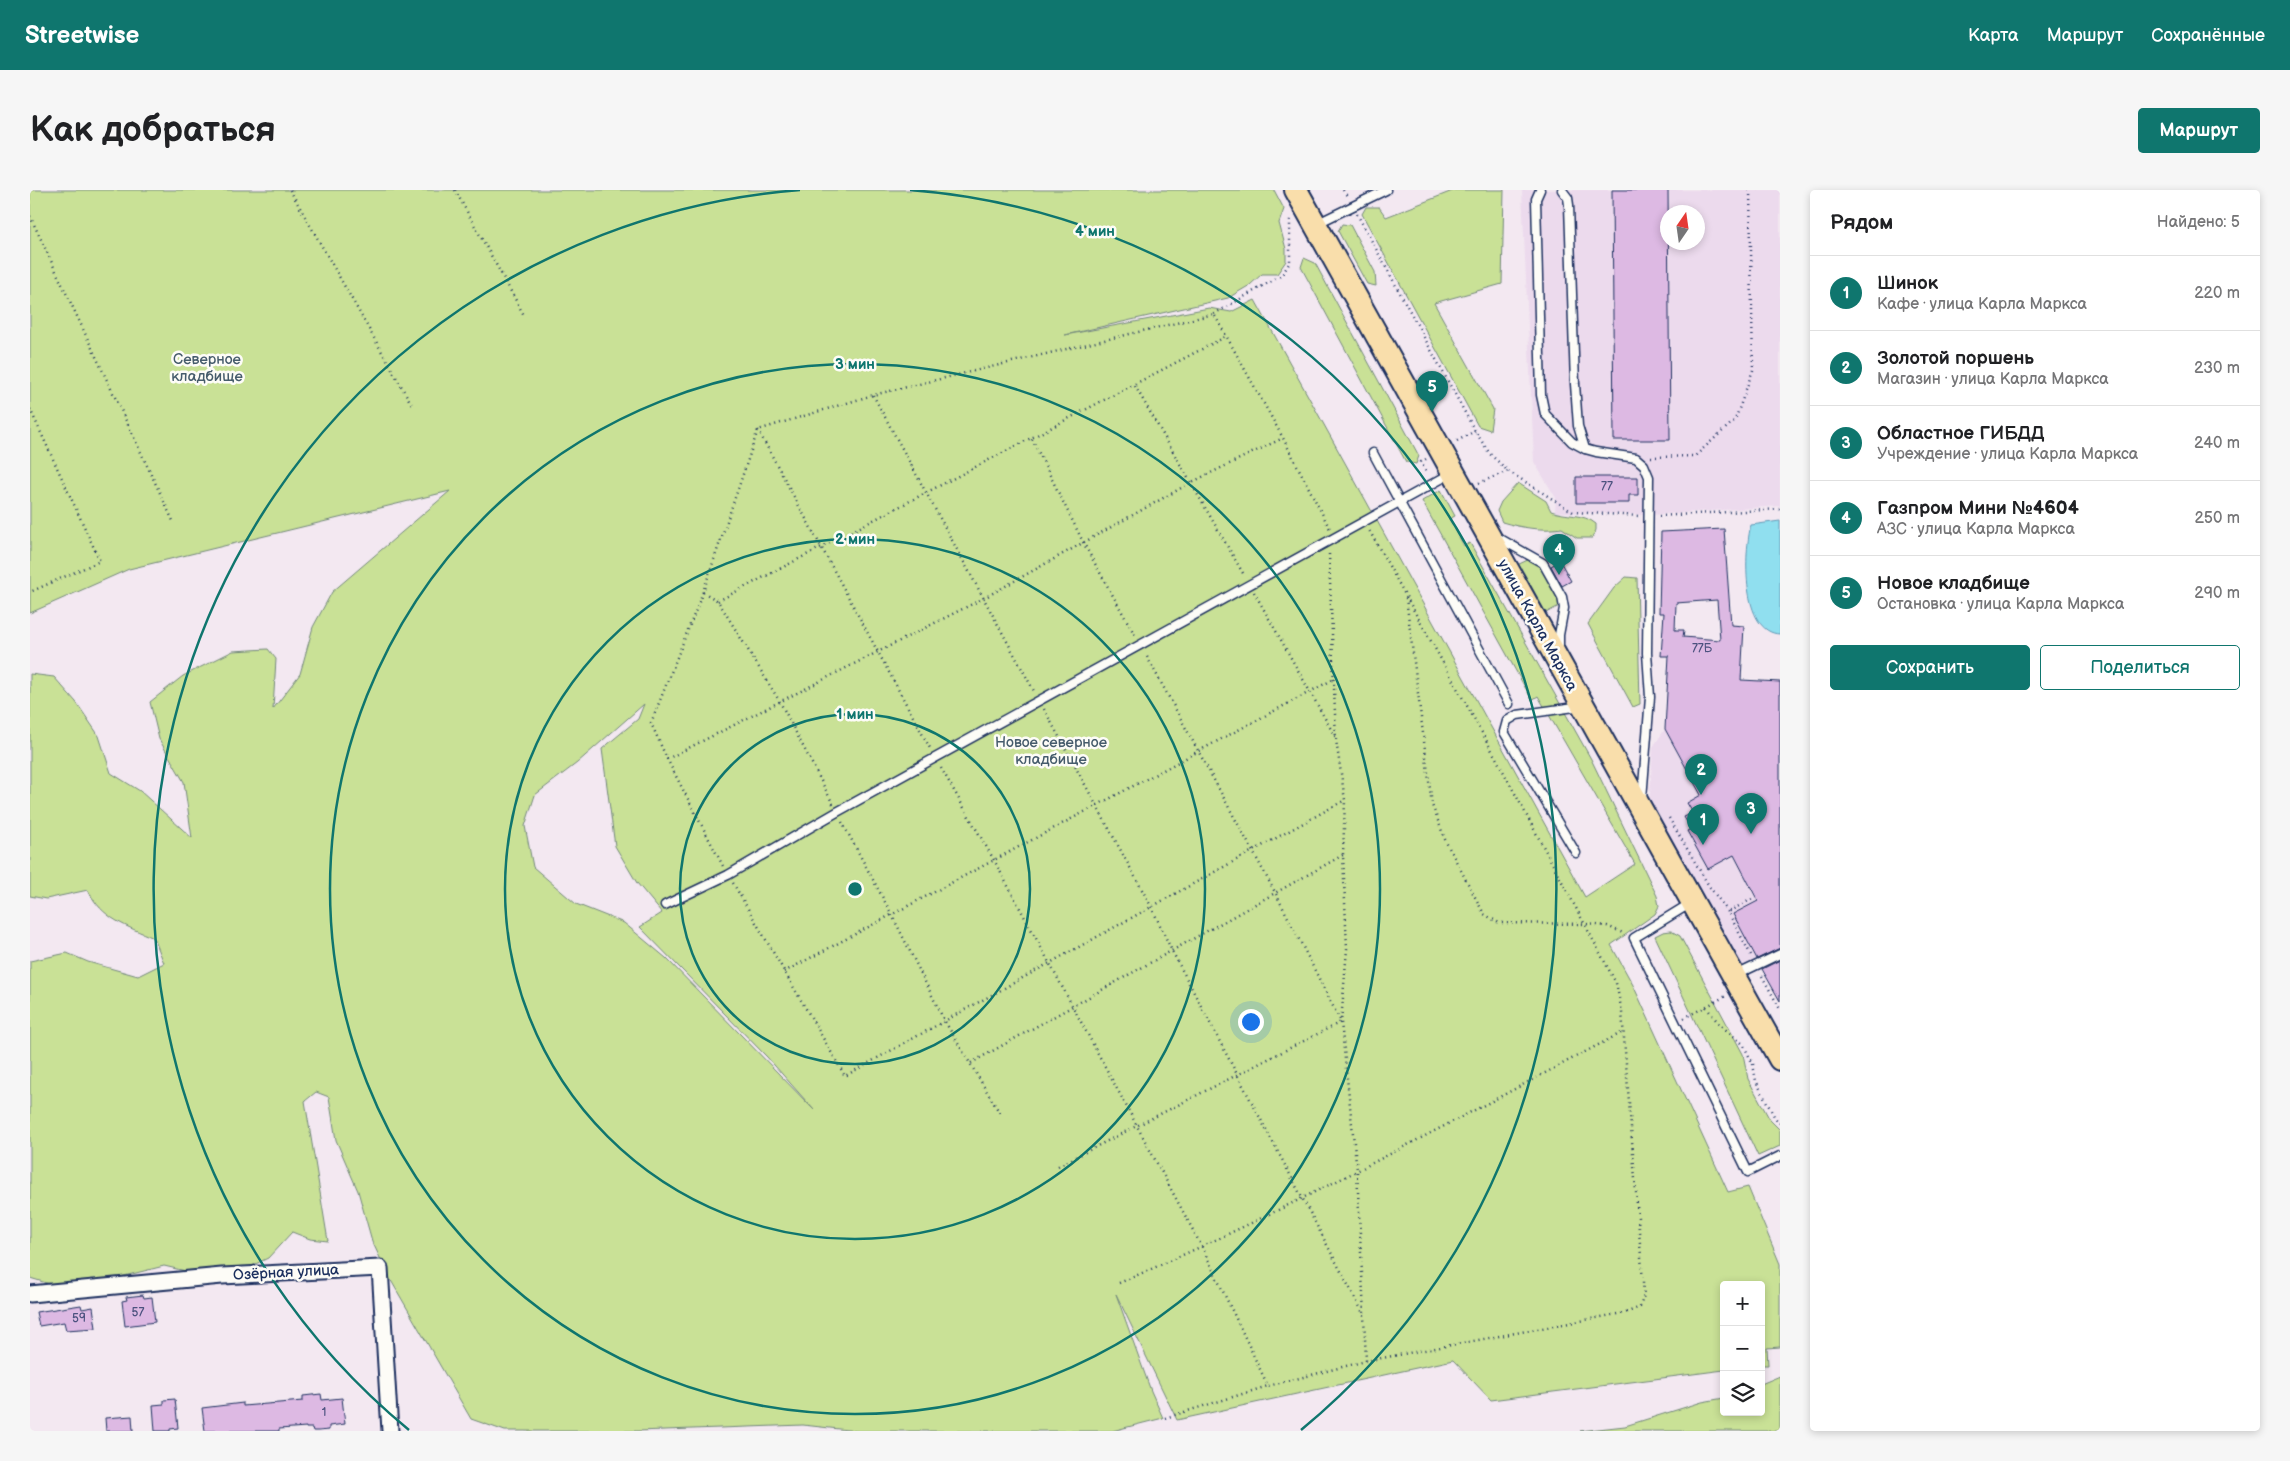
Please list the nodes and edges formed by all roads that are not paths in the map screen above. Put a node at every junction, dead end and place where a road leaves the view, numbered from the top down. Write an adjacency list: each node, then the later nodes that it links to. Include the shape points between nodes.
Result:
1 (1296, 190): 5 (main road, улица Карла Маркса)
2 (1386, 190): 5 (lane)
3 (1540, 190): 6 (lane, via 1536,199 1541,394 1545,414 1572,442)
4 (1562, 190): 6 (lane, via 1569,205 1575,384 1578,426)
5 (1315, 224): 8 (main road, улица Карла Маркса)
6 (1585, 449): 14 (lane, via 1636,458 1644,465 1649,477 1647,652 1650,698)
7 (1372, 453): 9 (lane)
8 (1458, 480): 9 (lane); 10 (main road, улица Карла Маркса)
9 (1399, 503): 12 (lane); 17 (lane, via 728,874)
10 (1486, 530): 11 (main road, улица Карла Маркса); 11 (lane, via 1543,563 1562,596 1564,613 1558,635)
11 (1560, 664): 13 (main road, улица Карла Маркса)
12 (1509, 704)
13 (1584, 706): 14 (main road, улица Карла Маркса); 15 (lane, via 1516,715 1508,721 1504,732)
14 (1641, 809): 16 (main road, улица Карла Маркса)
15 (1576, 853)
16 (1693, 902): 19 (main road, улица Карла Маркса); 21 (lane, via 1634,938 1748,1172)
17 (665, 904)
18 (1780, 954): 19 (lane)
19 (1734, 976): 20 (main road, улица Карла Маркса)
20 (1780, 1059)
21 (1780, 1156)
22 (30, 1294): 23 (street, Озёрная улица, via 222,1276 380,1268)
23 (390, 1431)

